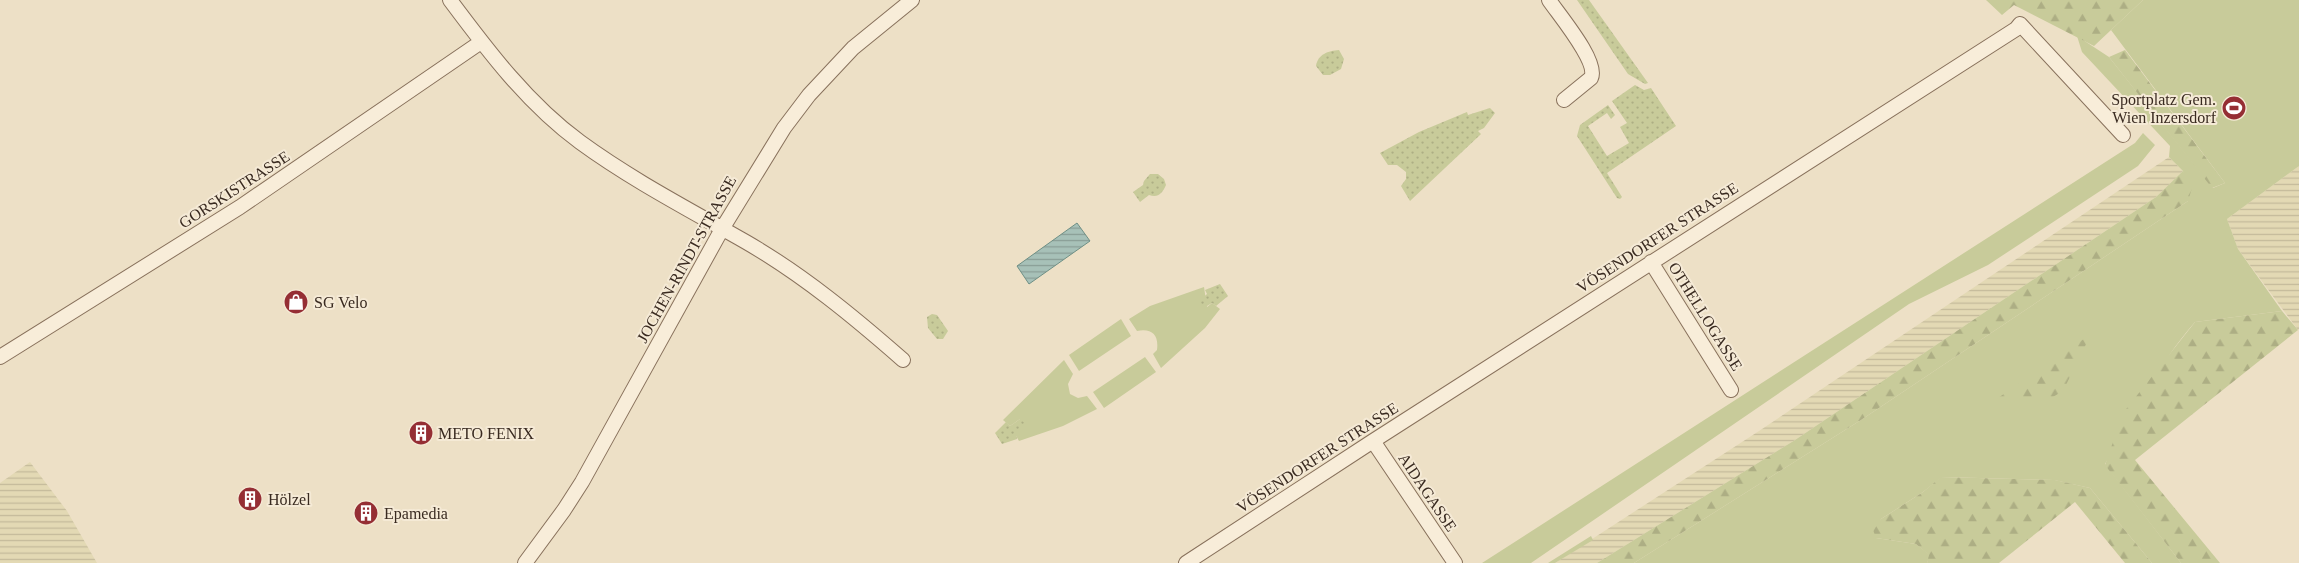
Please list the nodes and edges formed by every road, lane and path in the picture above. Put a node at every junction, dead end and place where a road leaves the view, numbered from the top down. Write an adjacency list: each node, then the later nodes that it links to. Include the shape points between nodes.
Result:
1 (450, 0): 4 (street)
2 (912, 0): 7 (street, JOCHEN-RINDT-STRASSE, via 853,48 809,95 770,148)
3 (1549, 0): 5 (street, via 1592,67 1590,78)
4 (481, 42): 7 (street, via 530,97 580,142); 9 (street, GORSKISTRASSE, via 240,207)
5 (1564, 100)
6 (2122, 136): 8 (street, VÖSENDORFER STRASSE, via 2020,24)
7 (722, 229): 10 (street, via 824,294); 13 (street, JOCHEN-RINDT-STRASSE, via 582,482)
8 (1650, 262): 11 (street, OTHELLOGASSE); 12 (street, VÖSENDORFER STRASSE)
9 (0, 357)
10 (904, 360)
11 (1731, 390)
12 (1373, 440): 14 (street, VÖSENDORFER STRASSE); 15 (street, AIDAGASSE)
13 (525, 563)
14 (1186, 563)
15 (1454, 563)

